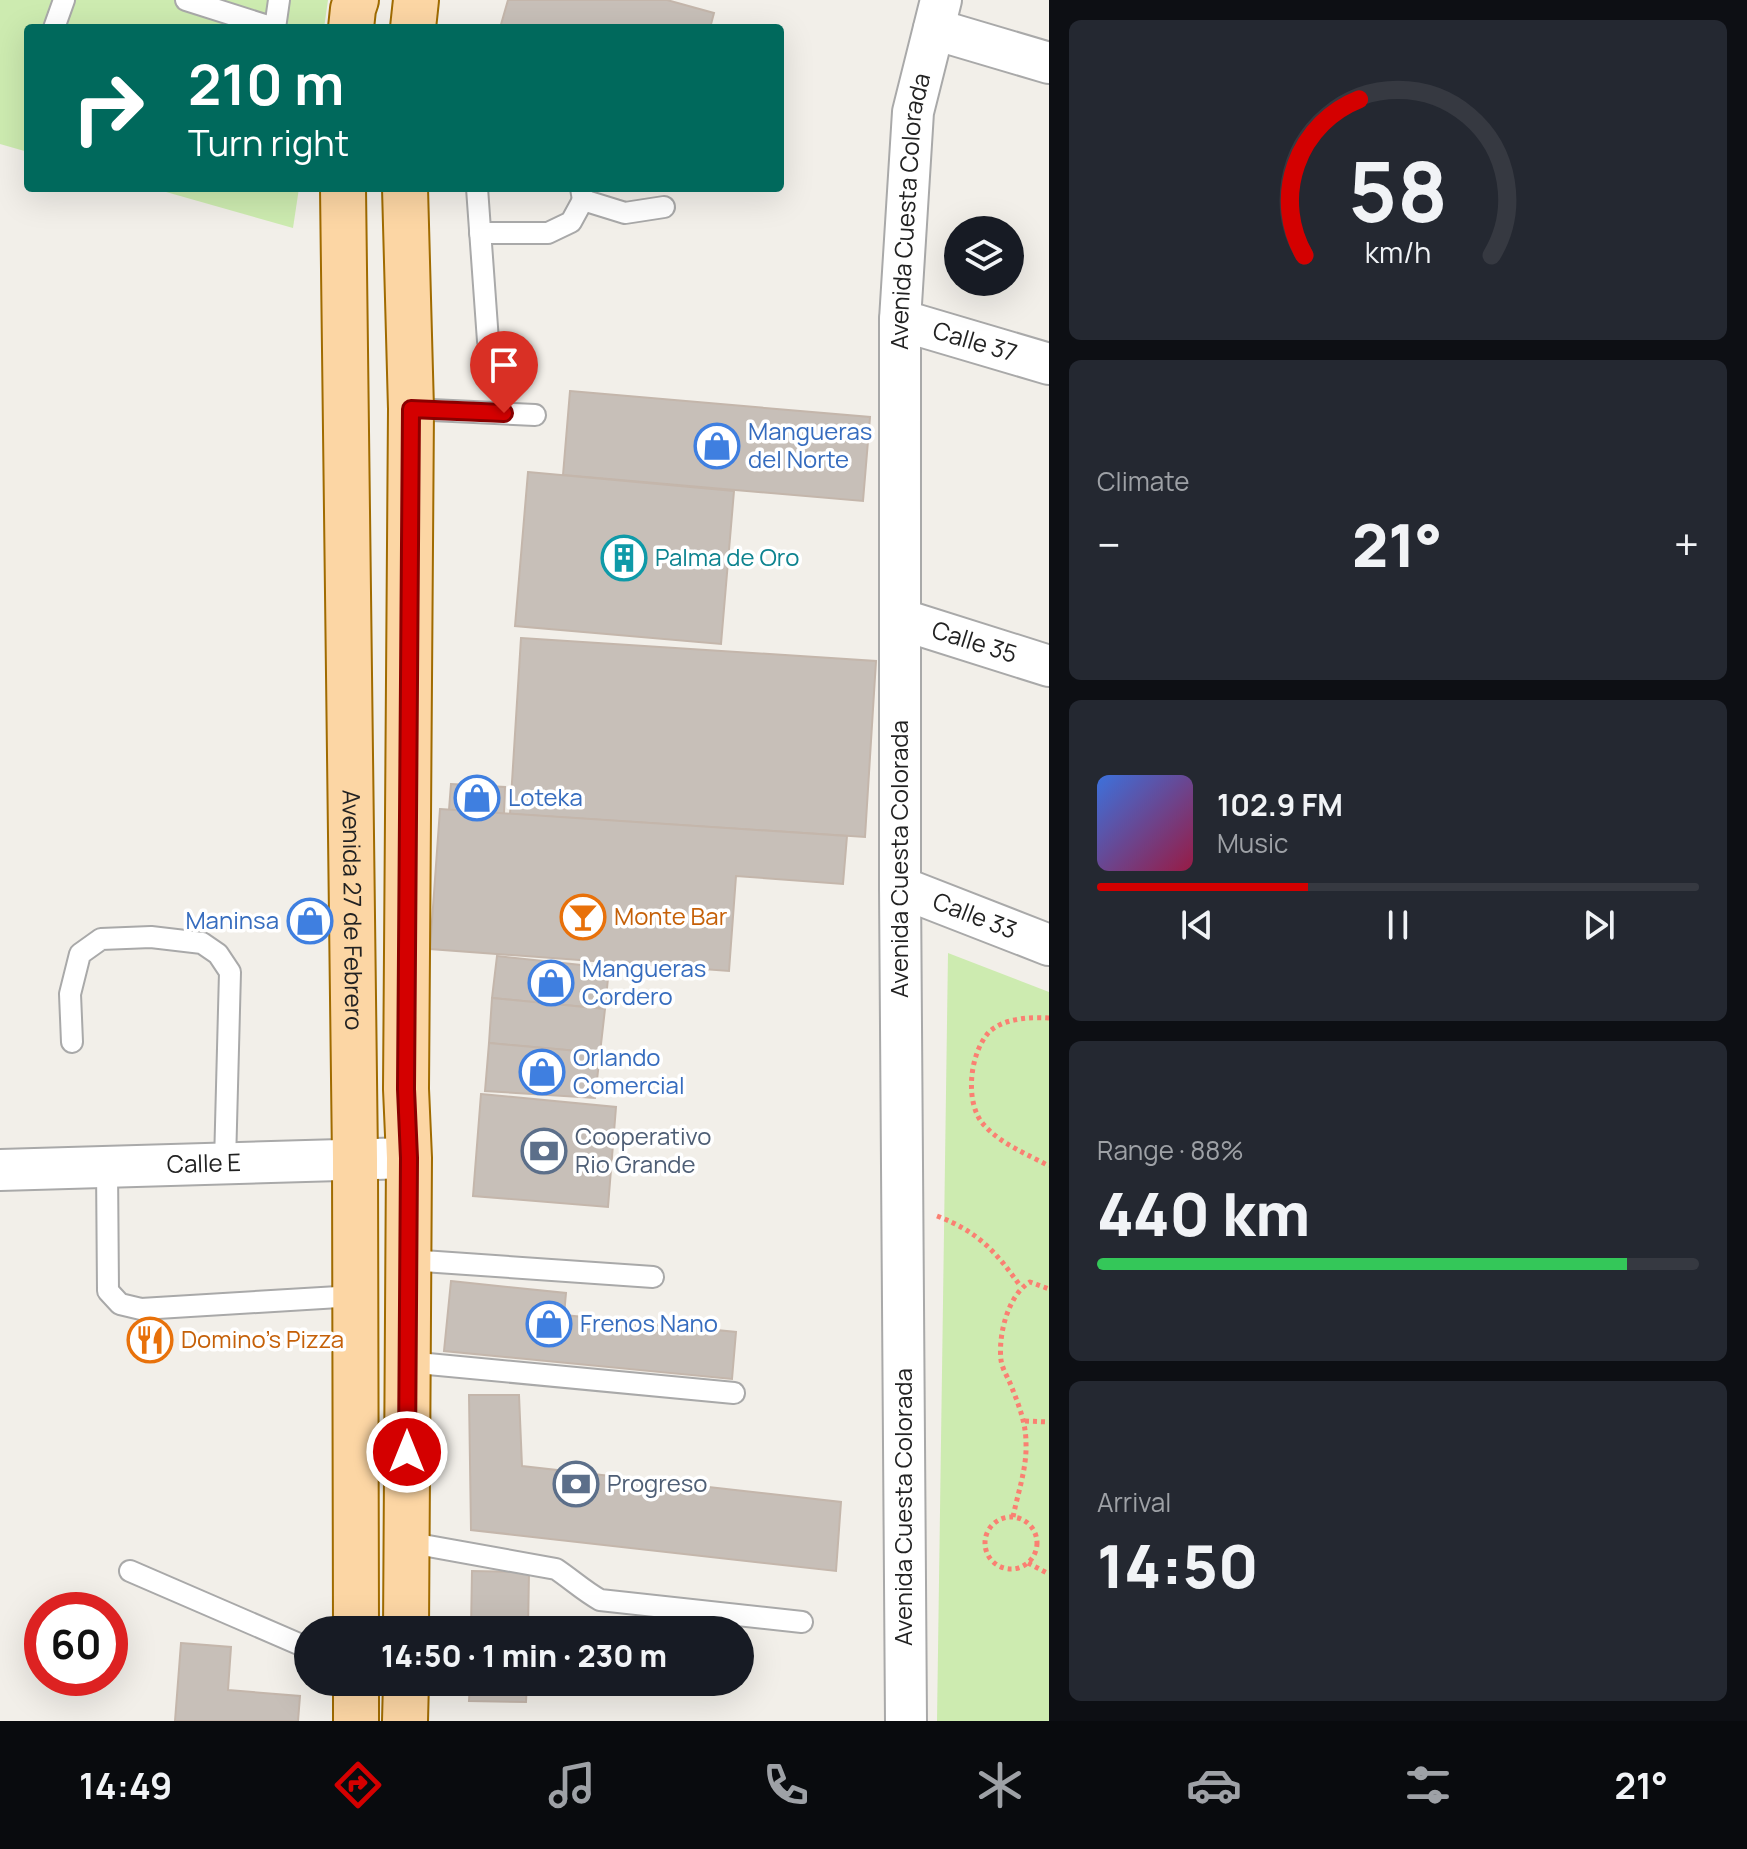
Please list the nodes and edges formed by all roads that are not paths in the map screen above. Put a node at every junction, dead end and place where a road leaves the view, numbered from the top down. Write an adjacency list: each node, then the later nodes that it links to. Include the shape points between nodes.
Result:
1 (64, 0): 7 (lane)
2 (186, 0): 8 (lane)
3 (279, 0): 9 (lane)
4 (356, 0): 10 (main road)
5 (416, 0): 11 (main road)
6 (937, 14): 12 (street); 19 (street, Avenida Cuesta Colorada, via 913,112)
7 (58, 24)
8 (262, 24)
9 (276, 24)
10 (352, 24)
11 (413, 24)
12 (1049, 63)
13 (343, 192): 30 (main road, Avenida 27 de Febrero)
14 (405, 192): 22 (main road)
15 (477, 192): 18 (lane)
16 (582, 194): 17 (lane, via 625,213); 18 (lane, via 571,222 548,233)
17 (664, 207)
18 (480, 233): 20 (lane)
19 (900, 320): 21 (street, Calle 37); 24 (street, Avenida Cuesta Colorada)
20 (488, 341)
21 (1049, 364)
22 (411, 409): 23 (lane); 29 (main road)
23 (535, 415)
24 (900, 619): 25 (street, Calle 35); 26 (street, Avenida Cuesta Colorada)
25 (1049, 666)
26 (900, 887): 27 (street, Calle 33); 49 (street, Avenida Cuesta Colorada)
27 (1049, 945)
28 (72, 1042): 31 (lane, via 70,994 80,954 101,939 202,943 218,954 230,972)
29 (409, 1158): 30 (street, Calle E); 34 (main road)
30 (355, 1159): 31 (street, Calle E); 36 (main road, Avenida 27 de Febrero)
31 (225, 1163): 32 (street, Calle E)
32 (107, 1167): 33 (street, Calle E); 36 (lane, via 108,1291 120,1304 141,1309)
33 (0, 1170)
34 (408, 1260): 35 (lane); 37 (main road)
35 (653, 1277)
36 (355, 1296): 41 (main road, Avenida 27 de Febrero)
37 (407, 1362): 38 (lane); 39 (main road)
38 (734, 1393)
39 (406, 1542): 42 (main road); 43 (lane, via 556,1569 600,1600)
40 (130, 1571): 44 (lane)
41 (356, 1616)
42 (406, 1616)
43 (802, 1622)
44 (294, 1642)
45 (356, 1696): 47 (main road)
46 (406, 1696): 48 (main road)
47 (356, 1721)
48 (405, 1721)
49 (906, 1721)

